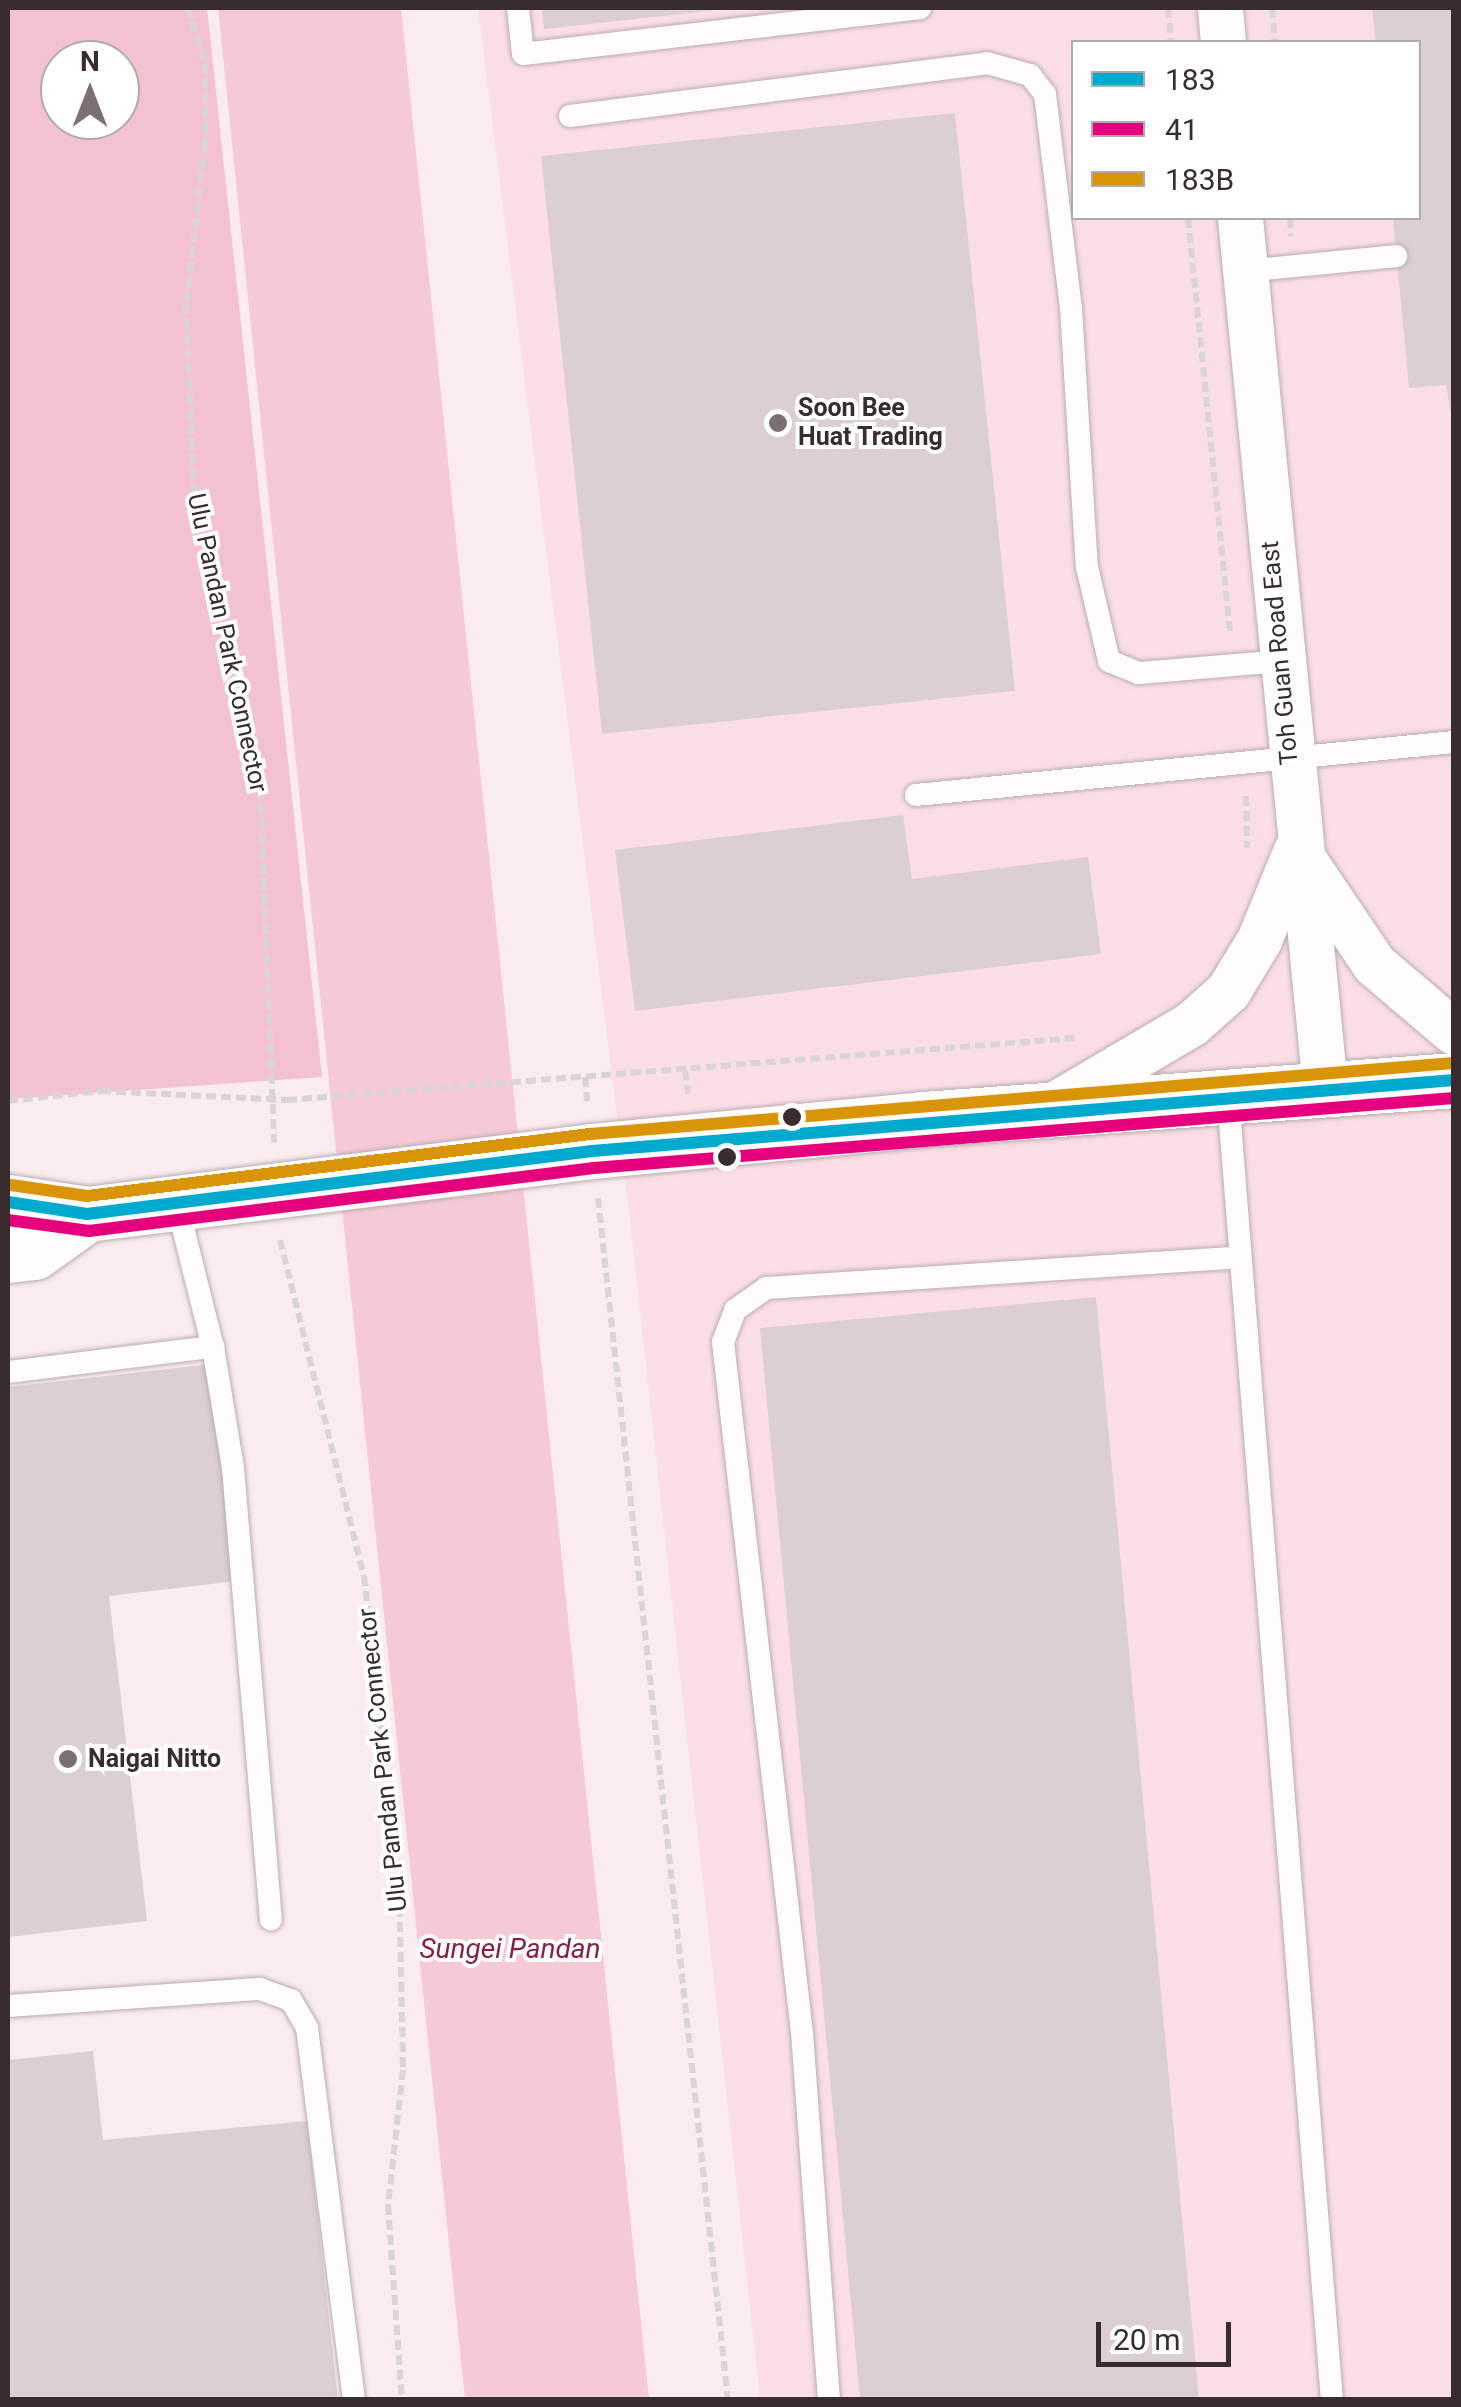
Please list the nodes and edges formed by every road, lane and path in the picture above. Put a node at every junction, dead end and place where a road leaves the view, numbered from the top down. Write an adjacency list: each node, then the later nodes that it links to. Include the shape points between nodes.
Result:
1 (188, 8): 26 (path, Ulu Pandan Park Connector, via 204,62 204,142 186,304 194,492 260,790)
2 (518, 8): 3 (lane, via 523,54)
3 (920, 8)
4 (1168, 8): 7 (path)
5 (1220, 8): 8 (street)
6 (1272, 8): 9 (path)
7 (1171, 40)
8 (1224, 40)
9 (1275, 40)
10 (570, 116): 16 (lane, via 987,62 1030,75 1045,94 1071,308 1086,567 1109,660 1140,673)
11 (1240, 220): 15 (street, Toh Guan Road East)
12 (1290, 220): 14 (path)
13 (1396, 256): 14 (lane)
14 (1294, 266): 15 (lane)
15 (1244, 270): 16 (street, Toh Guan Road East)
16 (1281, 661): 18 (street, Toh Guan Road East)
17 (1454, 742): 18 (lane)
18 (1290, 759): 19 (lane); 20 (street, Toh Guan Road East)
19 (916, 795)
20 (1298, 848): 21 (street, via 1340,922 1374,964); 24 (street, Toh Guan Road East); 28 (street, via 1259,940 1228,991 1191,1024)
21 (1454, 1032)
22 (567, 1079): 26 (path)
23 (1454, 1080): 24 (street)
24 (1325, 1088): 25 (street)
25 (1227, 1094): 28 (street); 35 (lane)
26 (272, 1101): 27 (path, via 101,1091)
27 (8, 1102)
28 (1043, 1110): 29 (street)
29 (581, 1153): 30 (street); 42 (path)
30 (176, 1200): 32 (street); 36 (lane)
31 (8, 1202): 32 (street)
32 (87, 1214): 34 (street, via 34,1252)
33 (281, 1250): 41 (path, Ulu Pandan Park Connector, via 364,1576 399,1877 404,2070 388,2204)
34 (8, 1255)
35 (1240, 1257): 43 (lane, via 766,1288 735,1310 723,1342 802,2033); 44 (lane)
36 (213, 1348): 37 (lane); 38 (lane, via 233,1468)
37 (8, 1372)
38 (271, 1919)
39 (8, 2006): 40 (lane, via 260,1989 291,2000 308,2028)
40 (354, 2400)
41 (402, 2400)
42 (728, 2400)
43 (829, 2400)
44 (1332, 2400)

